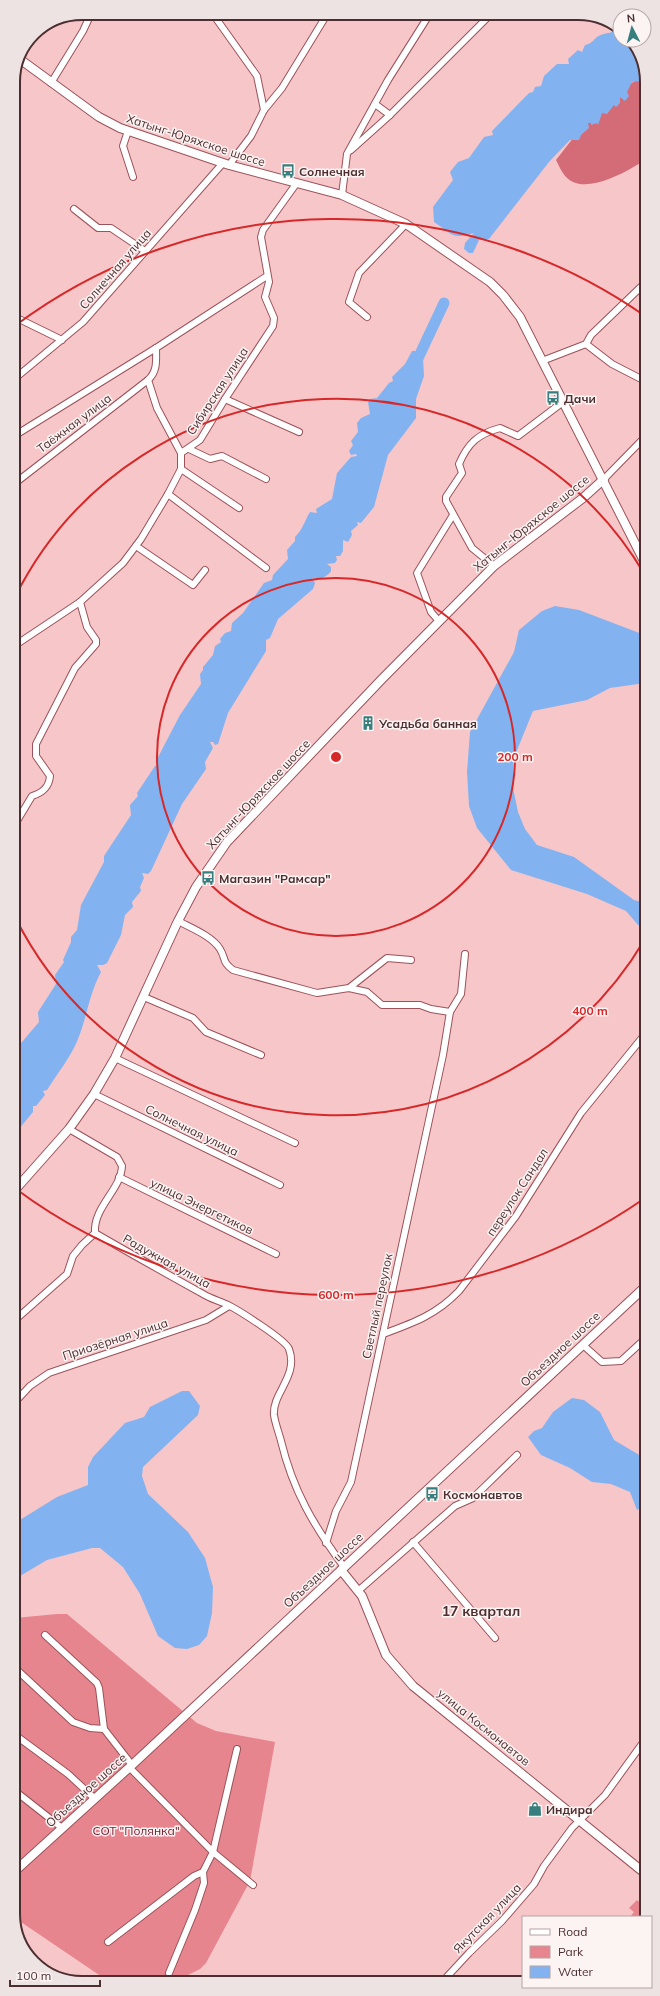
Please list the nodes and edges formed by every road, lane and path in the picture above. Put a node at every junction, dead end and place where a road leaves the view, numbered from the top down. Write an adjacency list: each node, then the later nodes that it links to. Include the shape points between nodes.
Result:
1 (88, 20): 7 (street)
2 (217, 20): 9 (street, via 257,76)
3 (324, 20): 9 (street, Солнечная улица, via 282,88)
4 (426, 20): 8 (street)
5 (484, 20): 10 (street)
6 (24, 62): 7 (main road, Хатынг-Юряхское шоссе)
7 (51, 82): 11 (main road, Хатынг-Юряхское шоссе, via 99,117)
8 (375, 104): 10 (street); 12 (street)
9 (264, 110): 13 (street, Солнечная улица, via 251,136)
10 (390, 115): 12 (street)
11 (128, 131): 13 (main road, Хатынг-Юряхское шоссе); 14 (street, via 123,146)
12 (347, 154): 16 (street)
13 (226, 164): 15 (main road, Хатынг-Юряхское шоссе); 19 (street, Солнечная улица)
14 (133, 177)
15 (296, 184): 16 (main road, Хатынг-Юряхское шоссе); 20 (street, Сибирская улица, via 263,230 261,244)
16 (342, 195): 18 (main road, Хатынг-Юряхское шоссе)
17 (74, 209): 19 (street, via 98,228 111,228)
18 (406, 224): 22 (street, via 359,273 349,302); 27 (main road, Хатынг-Юряхское шоссе, via 490,282 503,295 520,317)
19 (145, 251): 24 (street, Солнечная улица, via 83,322)
20 (267, 276): 26 (street); 31 (street, Сибирская улица, via 269,282 265,297 274,318 273,326)
21 (640, 289): 25 (street, via 591,335)
22 (367, 317)
23 (20, 319): 24 (street)
24 (62, 340): 28 (street, Солнечная улица)
25 (586, 344): 27 (street); 29 (street, via 612,364)
26 (156, 348): 30 (street, via 157,363 154,375); 33 (street)
27 (542, 360): 32 (main road, Хатынг-Юряхское шоссе)
28 (20, 375)
29 (640, 378)
30 (148, 380): 37 (street, via 157,408); 39 (street, Таёжная улица)
31 (225, 399): 34 (street); 36 (street, Сибирская улица, via 200,440)
32 (563, 402): 41 (main road, Хатынг-Юряхское шоссе); 44 (street, via 518,436 500,428 484,432 466,449 459,464 462,473 446,497)
33 (20, 432)
34 (299, 432)
35 (640, 442): 41 (street)
36 (189, 449): 37 (street, Сибирская улица); 40 (street, via 210,460 222,456)
37 (181, 453): 38 (street)
38 (181, 469): 42 (street); 43 (street)
39 (20, 479)
40 (266, 479)
41 (604, 479): 45 (main road, Хатынг-Юряхское шоссе); 47 (main road, Хатынг-Юряхское шоссе)
42 (168, 494): 46 (street); 48 (street)
43 (239, 508)
44 (453, 515): 47 (street, via 472,548); 51 (street, via 417,573 431,612)
45 (640, 544)
46 (136, 546): 49 (street, via 194,585); 50 (street, via 123,563)
47 (494, 566): 51 (main road, Хатынг-Юряхское шоссе)
48 (266, 568)
49 (205, 570)
50 (80, 602): 52 (street); 53 (street, via 87,627 96,644 75,668 36,744 36,756 50,776 48,787 32,796)
51 (439, 621): 54 (main road, Хатынг-Юряхское шоссе, via 227,842 196,887)
52 (20, 642)
53 (20, 816)
54 (178, 921): 57 (street, via 221,949 226,965 233,970 317,994); 58 (main road, Хатынг-Юряхское шоссе)
55 (465, 954): 59 (street, via 461,994)
56 (411, 960): 57 (street, via 387,958)
57 (349, 988): 59 (street, via 367,992 382,1005 420,1005)
58 (144, 997): 61 (street, via 193,1018 206,1032); 62 (main road, Хатынг-Юряхское шоссе)
59 (450, 1012): 74 (street, Светлый переулок)
60 (640, 1040): 74 (street, переулок Сандал, via 581,1113 516,1216 459,1291 432,1314)
61 (261, 1055)
62 (115, 1058): 63 (main road, Хатынг-Юряхское шоссе); 65 (street)
63 (94, 1094): 64 (main road, Хатынг-Юряхское шоссе); 68 (street, Солнечная улица)
64 (69, 1129): 66 (street, via 120,1160 122,1166); 67 (main road, Хатынг-Юряхское шоссе)
65 (295, 1143)
66 (119, 1177): 69 (street, via 96,1219); 70 (street, улица Энергетиков)
67 (20, 1184)
68 (280, 1185)
69 (95, 1233): 72 (street, Радужная улица, via 205,1296); 73 (street, via 73,1256 67,1274)
70 (276, 1254)
71 (640, 1292): 76 (main road, Объездное шоссе)
72 (229, 1306): 77 (street, Приозёрная улица, via 206,1320 49,1373); 79 (street, Радужная улица, via 275,1335 289,1347 291,1361 288,1378 275,1406 274,1415 285,1460 297,1492)
73 (20, 1316)
74 (383, 1334): 79 (street, Светлый переулок, via 351,1482 336,1511)
75 (640, 1344): 76 (street, via 621,1361 602,1362)
76 (583, 1345): 81 (main road, Объездное шоссе)
77 (20, 1397)
78 (517, 1455): 80 (street, via 473,1498 455,1506)
79 (326, 1542): 81 (street)
80 (413, 1542): 82 (street); 84 (street)
81 (342, 1569): 82 (main road, улица Космонавтов); 90 (main road, Объездное шоссе)
82 (358, 1591): 93 (main road, улица Космонавтов, via 386,1655 414,1686)
83 (45, 1636): 86 (street, via 96,1683 99,1688)
84 (495, 1638)
85 (20, 1673): 86 (street, via 73,1722 90,1728)
86 (104, 1729): 90 (street)
87 (20, 1739): 92 (street, via 68,1774)
88 (640, 1746): 93 (street, Якутская улица, via 605,1794)
89 (237, 1749): 95 (street)
90 (131, 1766): 92 (main road, Объездное шоссе); 95 (street)
91 (20, 1795): 94 (street)
92 (94, 1798): 94 (main road, Объездное шоссе)
93 (579, 1820): 97 (main road, улица Космонавтов); 102 (street, Якутская улица, via 544,1866 534,1884)
94 (62, 1828): 96 (main road, Объездное шоссе)
95 (213, 1852): 98 (street); 99 (street)
96 (20, 1866)
97 (640, 1869)
98 (203, 1872): 100 (street, via 194,1876); 101 (street, via 204,1883 195,1910)
99 (253, 1885)
100 (108, 1942)
101 (169, 1972)
102 (448, 1976)

